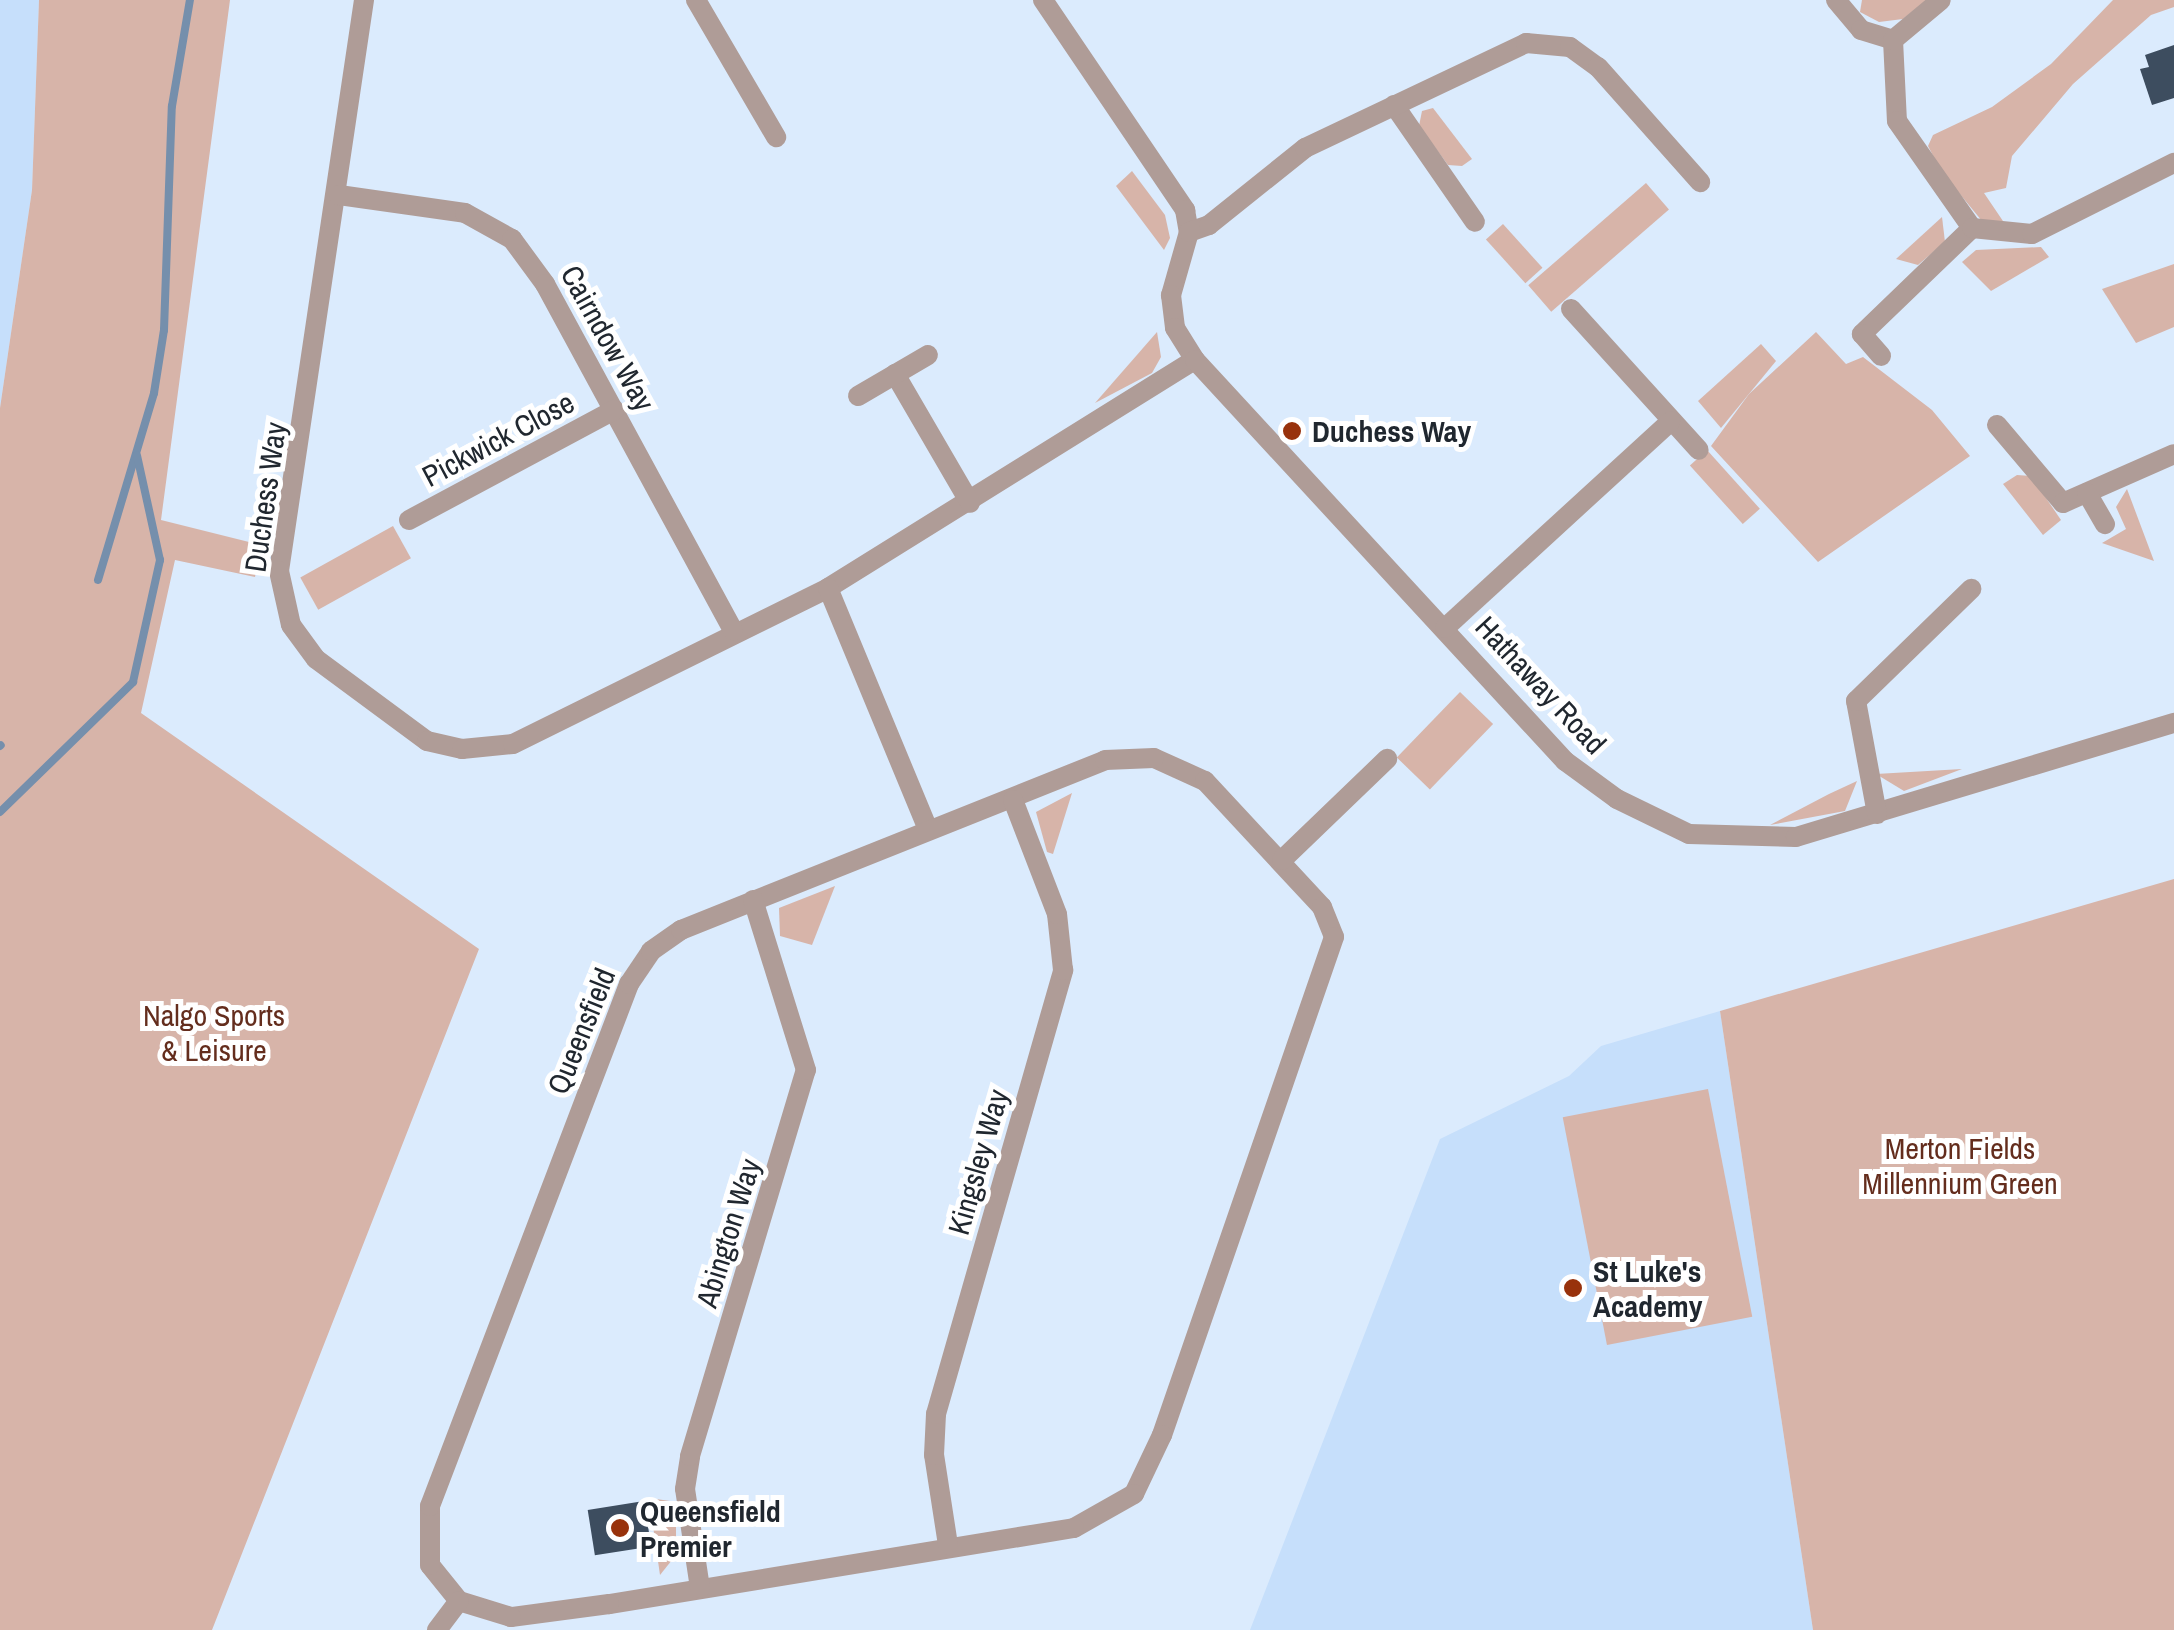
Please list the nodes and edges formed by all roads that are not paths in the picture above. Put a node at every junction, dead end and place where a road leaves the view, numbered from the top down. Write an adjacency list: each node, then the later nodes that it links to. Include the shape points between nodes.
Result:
1 (364, 0): 11 (street, Duchess Way)
2 (696, 0): 8 (street)
3 (1043, 0): 14 (street, via 1182,203)
4 (1836, 0): 6 (street, via 1862,30)
5 (1941, 0): 6 (street)
6 (1893, 40): 13 (street, via 1897,121)
7 (1394, 106): 10 (street, via 1501,50 1560,44 1598,67); 12 (street); 14 (street, via 1304,148 1209,225)
8 (776, 137)
9 (2174, 162): 13 (street, via 2048,229 2013,237)
10 (1700, 182)
11 (338, 195): 21 (street, Cairndow Way, via 446,208 503,232 545,284); 33 (street, Duchess Way, via 279,571 292,625 316,659 406,730 479,750 514,744)
12 (1475, 222)
13 (1972, 228): 17 (street, via 1862,334)
14 (1189, 232): 18 (street, Hathaway Road, via 1171,295 1175,328)
15 (1571, 309): 22 (street)
16 (928, 355): 19 (street)
17 (1882, 356)
18 (1195, 360): 27 (street, Duchess Way); 32 (street, Hathaway Road)
19 (896, 374): 20 (street); 27 (street)
20 (858, 396)
21 (614, 410): 28 (street, Pickwick Close); 33 (street, Cairndow Way)
22 (1671, 421): 24 (street); 32 (street, Hathaway Road)
23 (1997, 425): 26 (street, via 2063,504)
24 (1699, 450)
25 (2174, 454): 26 (street)
26 (2087, 493): 29 (street)
27 (970, 503): 30 (street, Duchess Way)
28 (409, 520)
29 (2106, 524)
30 (828, 588): 33 (street, Duchess Way); 38 (street)
31 (1971, 588): 37 (street, via 1856,701)
32 (1445, 628): 37 (street, Hathaway Road, via 1565,761 1652,820 1688,834 1763,839)
33 (733, 630)
34 (2174, 723): 37 (street, Hathaway Road)
35 (1387, 760): 39 (street)
36 (1013, 800): 38 (street, Queensfield); 39 (street, Queensfield, via 1105,760 1154,758 1205,781); 41 (street, Kingsley Way, via 1057,914 1063,970 936,1414 934,1455)
37 (1877, 814)
38 (928, 829): 40 (street, Queensfield)
39 (1282, 860): 41 (street, Queensfield, via 1322,906 1332,953 1145,1476 1120,1508 1093,1524)
40 (753, 900): 42 (street, Abington Way, via 806,1070 690,1456 685,1489); 43 (street, Queensfield, via 664,940 629,984 430,1506 424,1545 430,1565)
41 (948, 1545): 42 (street, Queensfield)
42 (700, 1588): 44 (street, Queensfield)
43 (459, 1601): 44 (street, Queensfield, via 490,1615); 45 (street)
44 (544, 1622)
45 (438, 1630)

